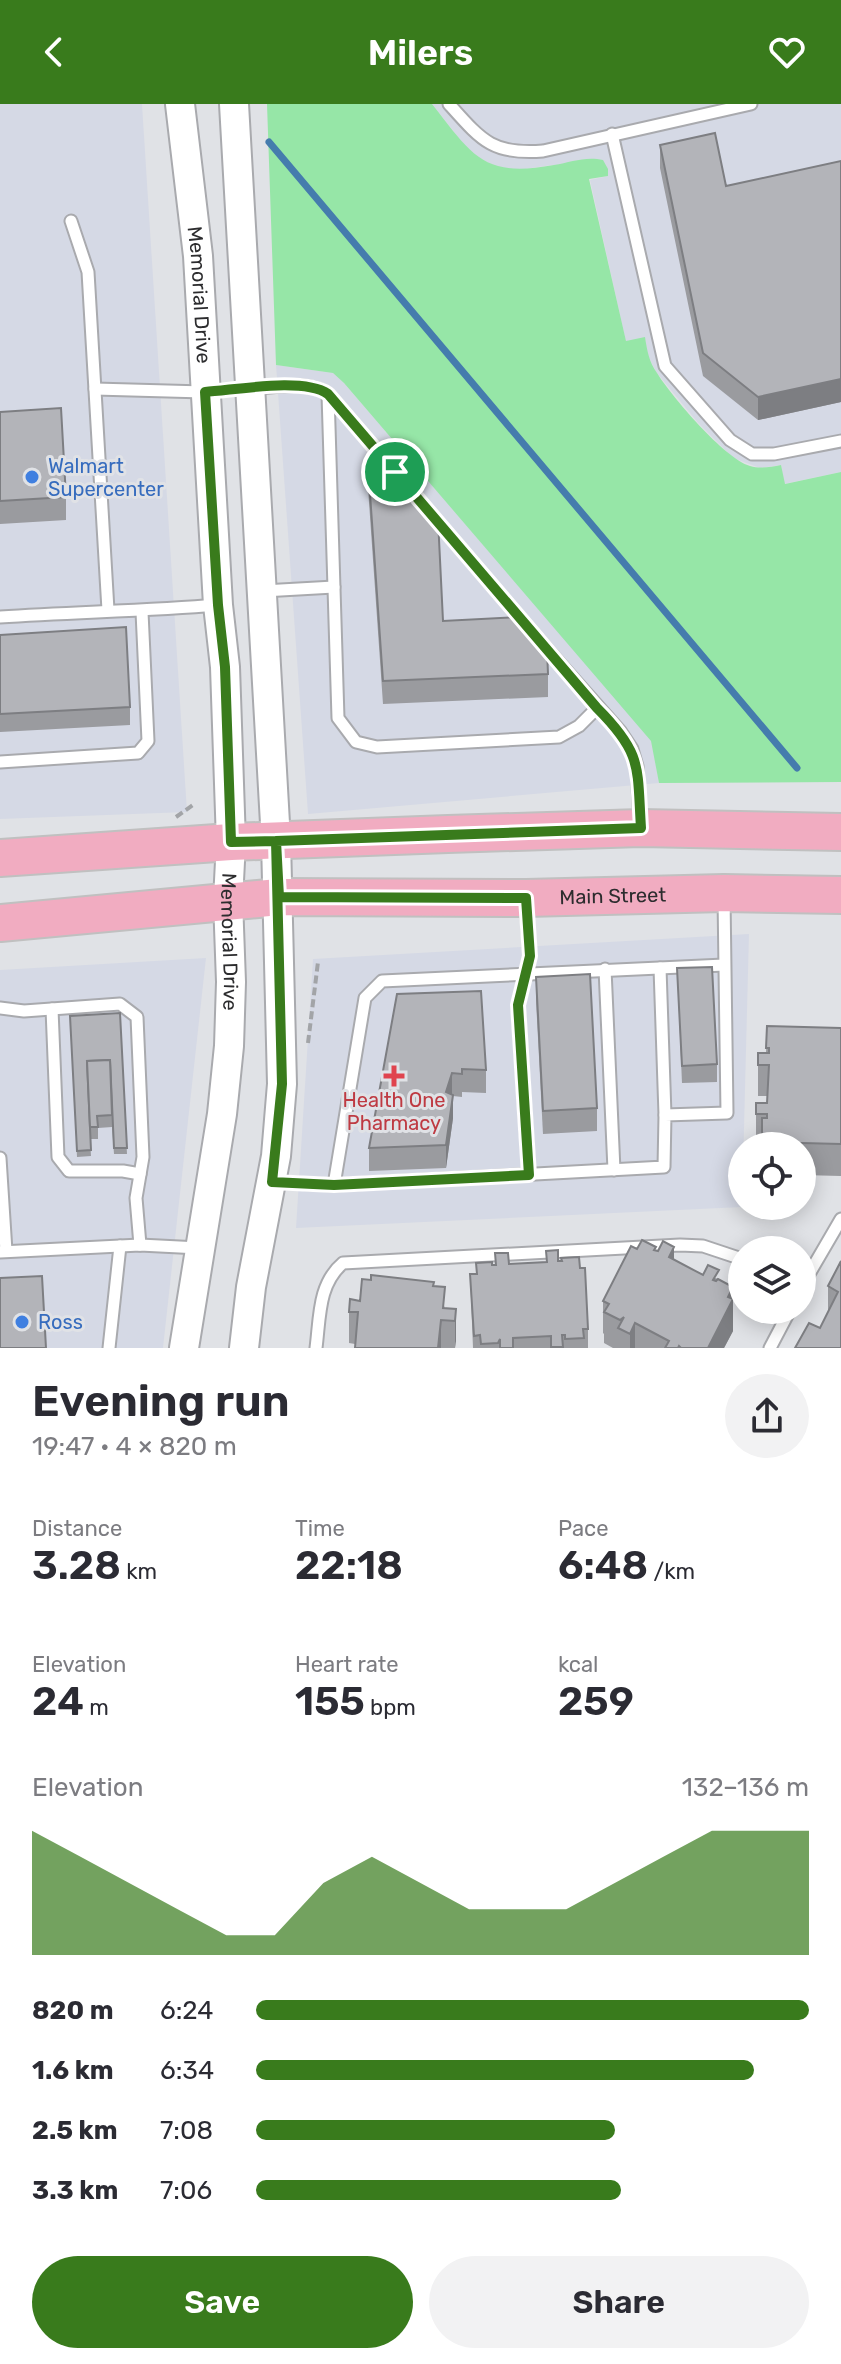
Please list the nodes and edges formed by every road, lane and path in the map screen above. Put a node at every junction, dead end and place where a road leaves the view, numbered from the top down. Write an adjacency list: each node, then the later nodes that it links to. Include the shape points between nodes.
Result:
1 (180, 104): 9 (street, Memorial Drive, via 198,256)
2 (234, 104): 8 (street)
3 (449, 104): 5 (lane, via 491,145 514,153)
4 (751, 104): 5 (lane)
5 (612, 134): 11 (lane, via 665,366 730,440 752,454)
6 (71, 221): 7 (lane, via 88,272)
7 (95, 389): 9 (lane); 17 (lane)
8 (251, 389): 9 (street); 10 (lane, via 304,386); 15 (street)
9 (205, 392): 16 (street, Memorial Drive)
10 (328, 394): 12 (lane); 14 (lane)
11 (841, 441)
12 (411, 491)
13 (421, 503): 20 (lane)
14 (334, 587): 15 (lane); 20 (lane, via 338,718 356,742 377,747 559,737)
15 (262, 591): 24 (street)
16 (218, 605): 18 (lane); 25 (street, Memorial Drive)
17 (108, 610): 18 (lane); 19 (lane)
18 (142, 612): 21 (lane, via 148,741 138,753)
19 (0, 617)
20 (597, 708): 22 (lane, via 632,749)
21 (0, 762)
22 (641, 828): 23 (main road); 24 (main road)
23 (841, 832)
24 (276, 841): 25 (main road); 29 (street)
25 (231, 842): 26 (main road); 31 (street, Memorial Drive)
26 (0, 858)
27 (724, 893): 28 (main road, Main Street); 30 (main road, Main Street); 33 (lane)
28 (841, 895)
29 (279, 897): 30 (main road, Main Street); 31 (main road, Main Street); 44 (street, via 282,1084)
30 (526, 898): 36 (lane)
31 (228, 900): 32 (main road, Main Street); 49 (street, Memorial Drive, via 229,1046)
32 (0, 923)
33 (724, 965): 34 (lane); 39 (lane, via 727,1113)
34 (660, 968): 35 (lane); 39 (lane)
35 (605, 969): 36 (lane); 41 (lane)
36 (526, 974): 43 (lane, via 518,1005); 45 (lane, via 382,981 365,998)
37 (0, 1008): 38 (lane)
38 (52, 1009): 42 (lane, via 58,1157 69,1171); 42 (lane, via 120,1004 137,1017)
39 (665, 1115): 41 (lane, via 664,1167)
40 (0, 1158): 50 (lane)
41 (614, 1170): 43 (lane)
42 (140, 1174): 47 (lane)
43 (529, 1175): 45 (lane)
44 (272, 1182): 45 (lane); 56 (street)
45 (334, 1185)
46 (841, 1219): 52 (lane)
47 (140, 1245): 48 (lane); 49 (lane)
48 (120, 1246): 50 (lane); 54 (lane)
49 (199, 1248): 55 (street, Memorial Drive)
50 (3, 1252)
51 (728, 1254): 57 (lane, via 680,1245 343,1263 330,1273 323,1291)
52 (816, 1262)
53 (783, 1324): 58 (lane)
54 (109, 1348)
55 (184, 1348)
56 (244, 1348)
57 (316, 1348)
58 (770, 1348)

